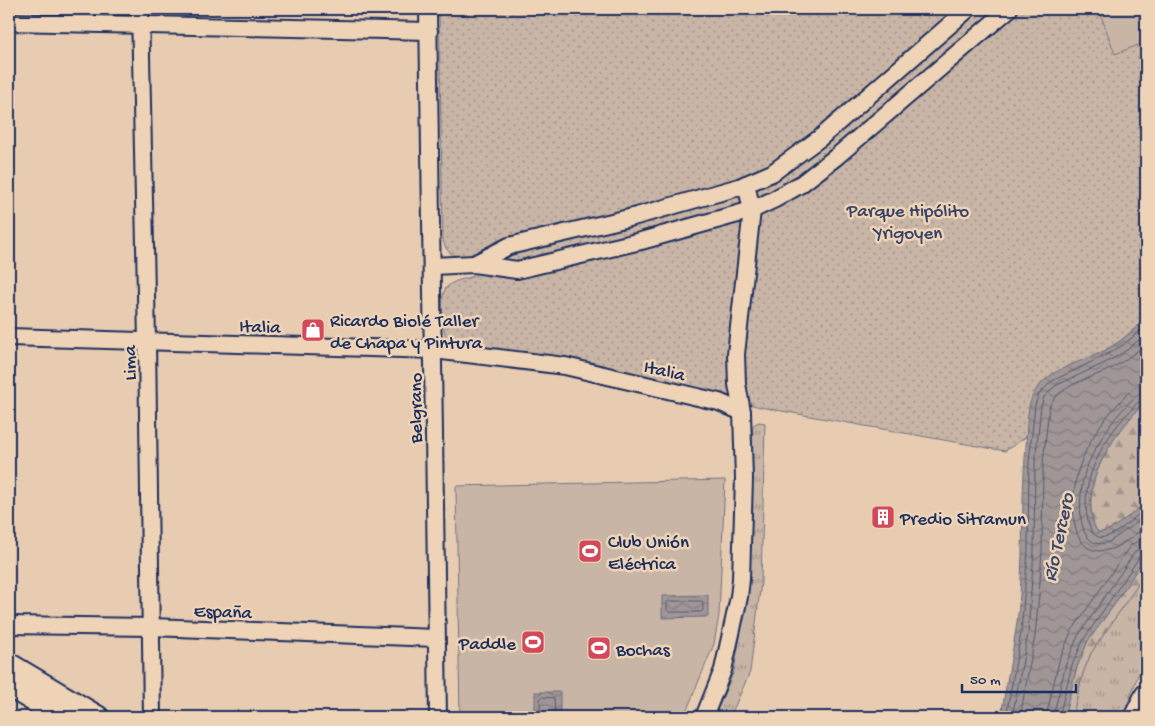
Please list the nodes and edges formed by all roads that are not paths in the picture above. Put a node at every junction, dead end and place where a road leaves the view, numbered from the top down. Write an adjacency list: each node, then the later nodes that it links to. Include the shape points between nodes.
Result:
1 (428, 9): 6 (street, Belgrano)
2 (968, 9): 7 (street, via 820,138 772,174)
3 (1009, 9): 8 (street, via 836,157 801,184)
4 (140, 17): 5 (street); 6 (street); 12 (street, Lima)
5 (9, 22)
6 (429, 32): 10 (street, Belgrano)
7 (746, 184): 8 (street); 9 (street, via 633,217 509,246)
8 (752, 210): 9 (street, via 517,270); 14 (street, via 736,354)
9 (474, 264): 10 (street)
10 (433, 266): 13 (street, Belgrano)
11 (9, 337): 12 (street, Italia)
12 (147, 341): 13 (street, Italia); 16 (street, Lima)
13 (434, 350): 14 (street, Italia, via 565,366 719,402); 17 (street, Belgrano)
14 (742, 412): 24 (street, via 743,557 739,597 723,670)
15 (13, 627): 16 (street, España)
16 (151, 627): 17 (street, España); 22 (street, Lima)
17 (436, 638): 23 (street, Belgrano)
18 (11, 671): 20 (main road); 21 (main road)
19 (1146, 695): 25 (main road)
20 (61, 717)
21 (98, 717)
22 (152, 717)
23 (438, 717)
24 (704, 717)
25 (1135, 717)

